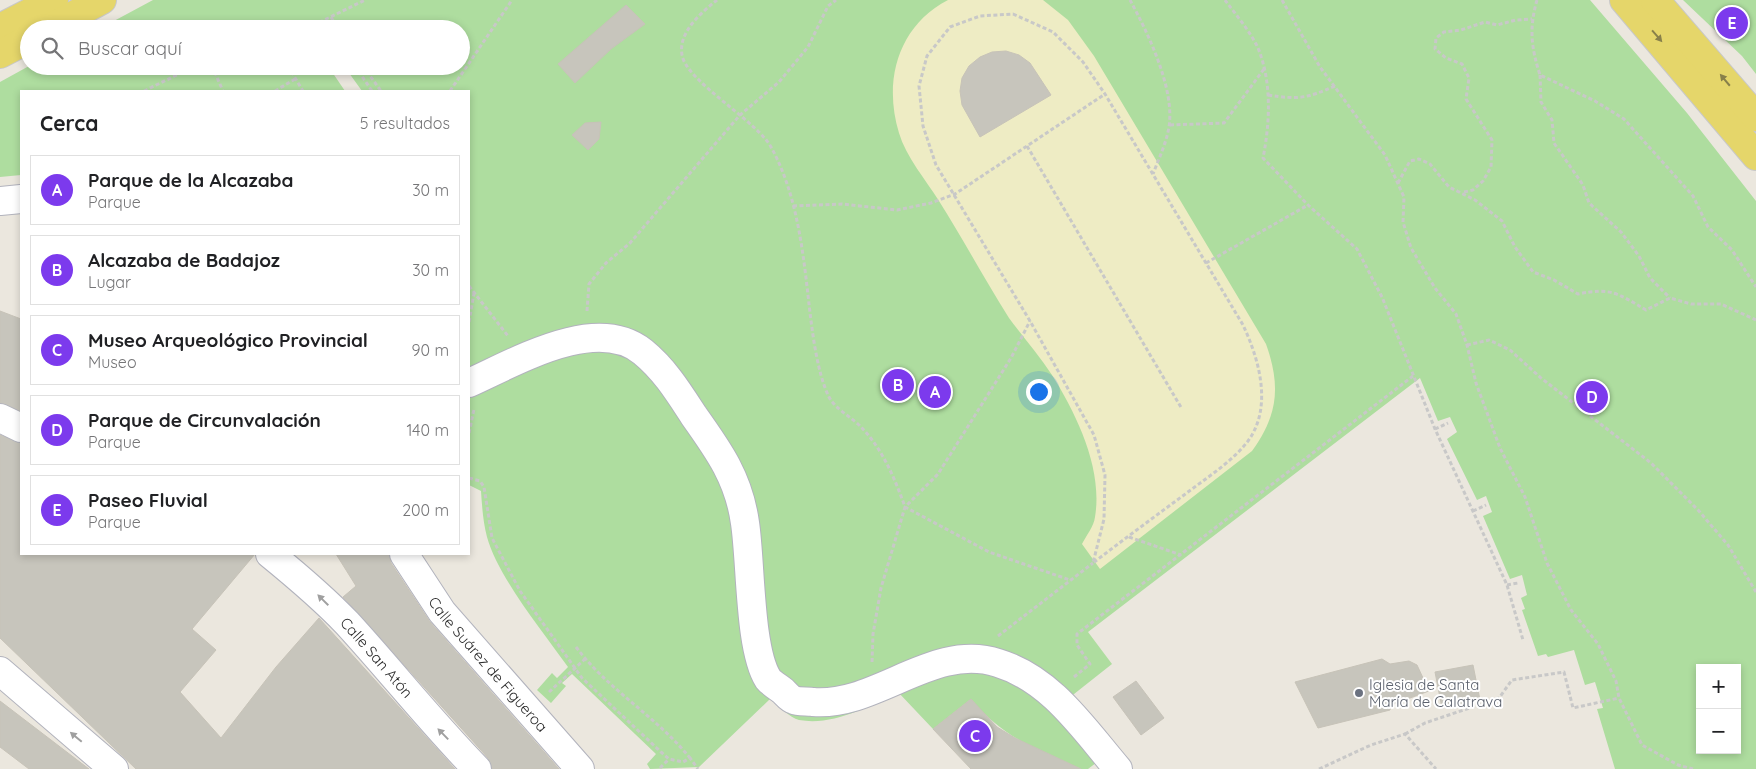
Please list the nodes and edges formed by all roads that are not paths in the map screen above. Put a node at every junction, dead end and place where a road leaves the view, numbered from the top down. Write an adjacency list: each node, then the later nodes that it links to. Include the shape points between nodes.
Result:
1 (54, 0): 6 (main road)
2 (102, 0): 5 (main road)
3 (1624, 0): 10 (main road, one-way to 10)
4 (1655, 0): 9 (main road, one-way to 4)
5 (65, 20)
6 (0, 28)
7 (20, 44): 8 (main road)
8 (0, 54)
9 (1756, 117)
10 (1756, 156)
11 (20, 199): 12 (street)
12 (0, 202)
13 (472, 395): 22 (street, via 520,361 565,342 586,337 617,339 642,351 669,378 724,460 738,490 745,522 756,650 769,680 794,700 828,703 870,692 924,668 965,659 996,662 1028,675 1064,706)
14 (0, 418): 15 (street)
15 (20, 428)
16 (271, 555): 20 (street, Calle San Atón, one-way to 16, via 436,727 346,622)
17 (405, 555): 21 (street, Calle Suárez de Figueroa, via 442,612)
18 (0, 671): 19 (street, one-way to 18)
19 (114, 769)
20 (477, 769)
21 (580, 769)
22 (1118, 769)

